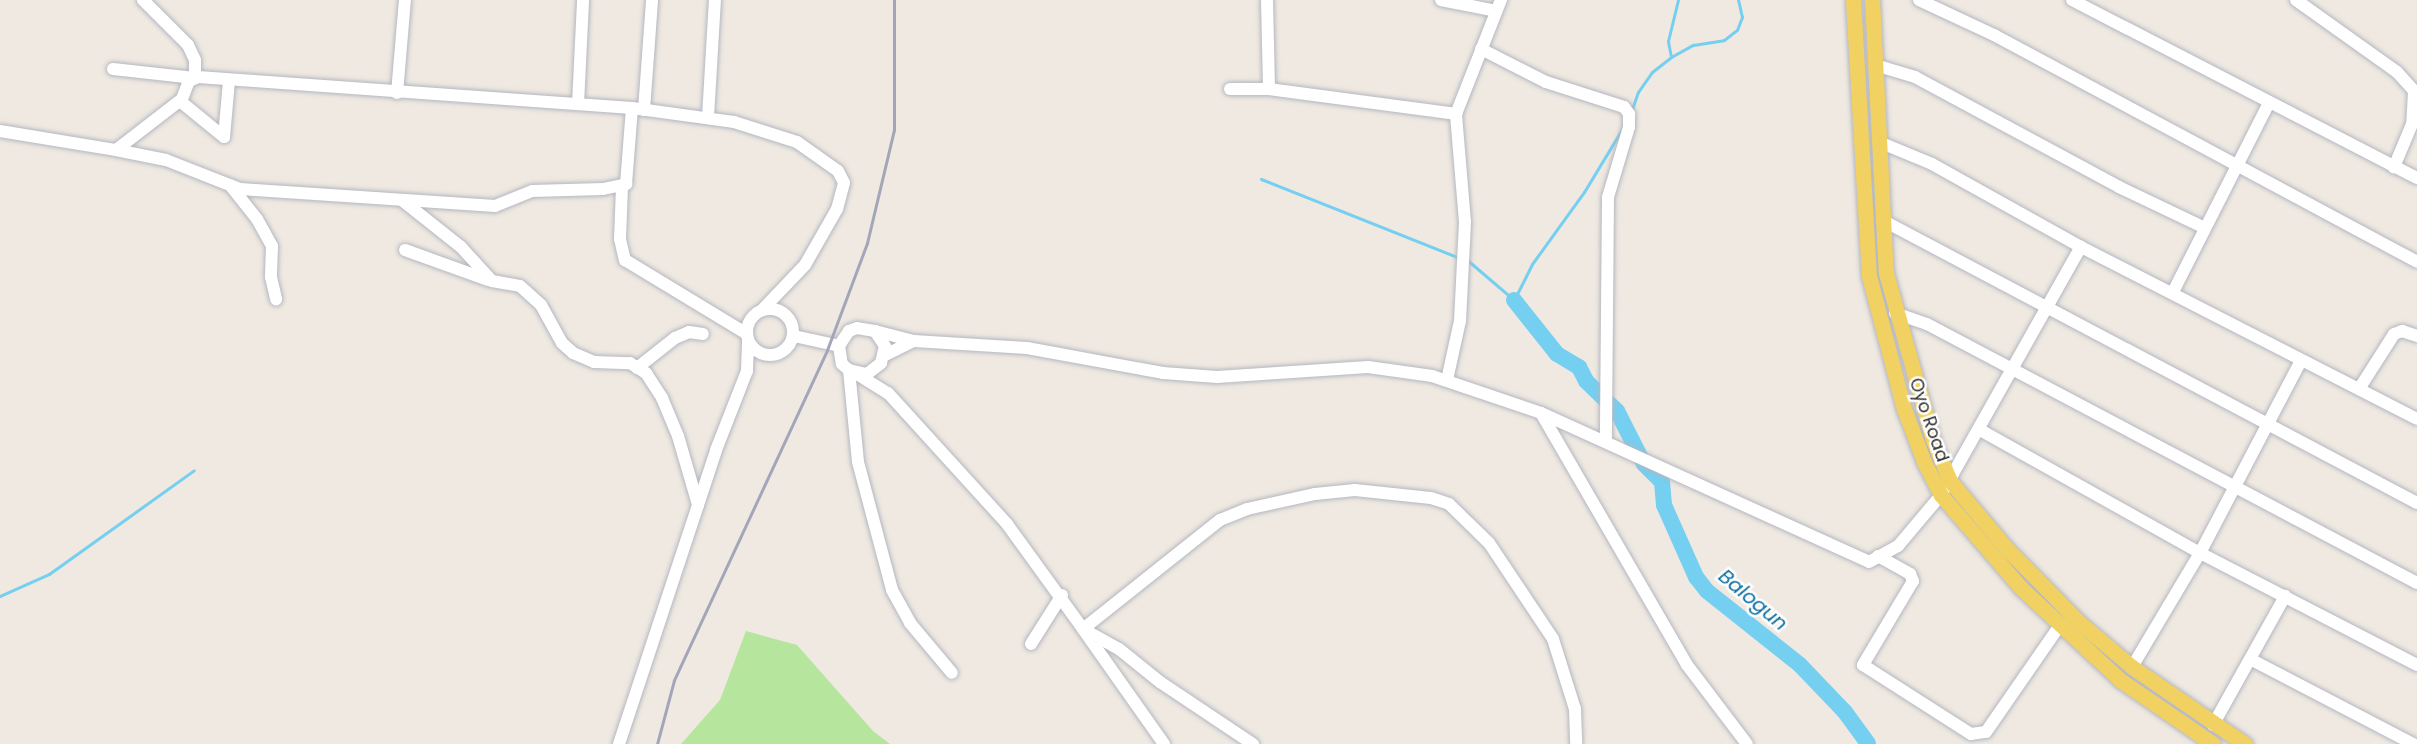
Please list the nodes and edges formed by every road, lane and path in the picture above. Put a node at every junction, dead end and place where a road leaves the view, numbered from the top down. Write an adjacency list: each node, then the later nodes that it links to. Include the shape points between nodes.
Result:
1 (143, 0): 17 (street, via 188,45 195,60)
2 (405, 0): 21 (street)
3 (583, 0): 23 (street)
4 (652, 0): 25 (street)
5 (715, 0): 27 (street)
6 (1267, 0): 20 (street)
7 (1441, 0): 13 (street)
8 (1853, 0): 74 (main road, Oyo Road, via 1869,276 1904,409)
9 (1872, 0): 15 (main road, Oyo Road)
10 (1919, 0): 31 (street, via 1994,34)
11 (2072, 0): 24 (street)
12 (2296, 0): 32 (street, via 2397,72 2414,91 2412,124)
13 (1499, 6): 14 (street)
14 (1481, 49): 26 (street); 71 (street, via 1546,82 1624,107 1629,119 1608,197)
15 (1875, 65): 29 (main road, Oyo Road); 38 (street, via 1915,77 2119,187)
16 (113, 69): 17 (street)
17 (195, 78): 18 (street); 22 (street, via 189,81)
18 (229, 81): 21 (street); 22 (street, via 224,137)
19 (1230, 89): 20 (street)
20 (1269, 89): 26 (street)
21 (397, 93): 23 (street)
22 (180, 101): 30 (street)
23 (578, 104): 25 (street)
24 (2268, 105): 31 (street); 32 (street)
25 (638, 109): 27 (street); 35 (street, via 630,169)
26 (1456, 114): 64 (street, via 1465,222 1460,321)
27 (708, 117): 43 (street, via 797,142 842,176 843,195 833,215 805,265)
28 (0, 131): 30 (street)
29 (1880, 142): 37 (main road, Oyo Road); 39 (street, via 1932,164)
30 (116, 150): 34 (street, via 166,160)
31 (2236, 165): 38 (street); 41 (street)
32 (2394, 167): 33 (street)
33 (2417, 178)
34 (230, 185): 36 (street); 45 (street, via 272,246 271,277)
35 (622, 187): 36 (street, via 549,188 495,206); 54 (street, via 620,239 625,260)
36 (403, 201): 42 (street, via 461,247)
37 (1882, 220): 46 (street); 48 (main road, Oyo Road, via 1886,273)
38 (2205, 228): 44 (street)
39 (2081, 247): 44 (street); 46 (street)
40 (405, 250): 42 (street)
41 (2417, 262)
42 (492, 281): 60 (street, via 520,286 541,305 562,343 573,353 594,362 630,363)
43 (786, 288): 47 (street); 49 (street)
44 (2173, 292): 59 (street)
45 (276, 299)
46 (2045, 307): 63 (street); 69 (street)
47 (762, 310): 49 (street); 54 (street, via 752,317)
48 (1895, 313): 63 (street, via 1927,324); 72 (main road, Oyo Road, via 1933,440)
49 (786, 314): 52 (street, via 793,324)
50 (875, 331): 55 (street); 56 (street, via 849,331); 58 (street, via 885,346)
51 (704, 334): 60 (street, via 689,332 675,338)
52 (794, 336): 56 (street); 57 (street, via 784,351)
53 (2417, 336): 65 (street, via 2402,331 2394,334)
54 (748, 337): 57 (street, via 755,350); 61 (street)
55 (914, 341): 58 (street); 64 (street, via 1027,348 1163,373 1217,377 1368,367)
56 (839, 346): 62 (street, via 842,364)
57 (766, 355): 61 (street)
58 (883, 359): 62 (street, via 875,370); 66 (street)
59 (2301, 361): 65 (street); 69 (street)
60 (637, 368): 76 (street, via 646,373 662,398)
61 (747, 370): 76 (street)
62 (853, 372): 66 (street); 88 (street, via 858,462 886,572 910,623)
63 (2012, 372): 70 (street); 73 (street)
64 (1447, 381): 67 (street)
65 (2359, 389): 68 (street)
66 (888, 393): 80 (street, via 1007,524)
67 (1541, 413): 71 (street); 94 (street, via 1687,664)
68 (2417, 418)
69 (2269, 424): 73 (street); 75 (street)
70 (1980, 430): 72 (street); 77 (street)
71 (1606, 442): 78 (street, via 1869,562)
72 (1950, 481): 74 (street); 87 (main road, Oyo Road, via 2008,550 2080,623)
73 (2235, 489): 77 (street); 79 (street)
74 (1941, 495): 78 (street, via 1917,528 1898,546); 82 (main road, Oyo Road, via 1997,563)
75 (2417, 503)
76 (698, 504): 90 (street)
77 (2200, 553): 81 (street); 87 (street)
78 (1878, 556): 82 (street, via 1910,574 1913,581 1863,665 1971,734 1986,732)
79 (2417, 583)
80 (1062, 595): 83 (street); 84 (street)
81 (2285, 596): 85 (street); 86 (street)
82 (2060, 625): 95 (main road, Oyo Road, via 2120,680)
83 (1083, 629): 91 (street); 92 (street, via 1119,649 1160,682); 93 (street, via 1204,531 1247,509 1355,490 1437,499 1463,515 1489,543 1548,629 1573,700)
84 (1031, 644)
85 (2250, 659): 89 (street); 97 (street)
86 (2417, 665)
87 (2132, 667): 89 (main road, Oyo Road)
88 (952, 672)
89 (2213, 725): 96 (main road, Oyo Road)
90 (619, 744)
91 (1164, 744)
92 (1253, 744)
93 (1576, 744)
94 (1747, 744)
95 (2213, 744)
96 (2245, 744)
97 (2413, 744)

